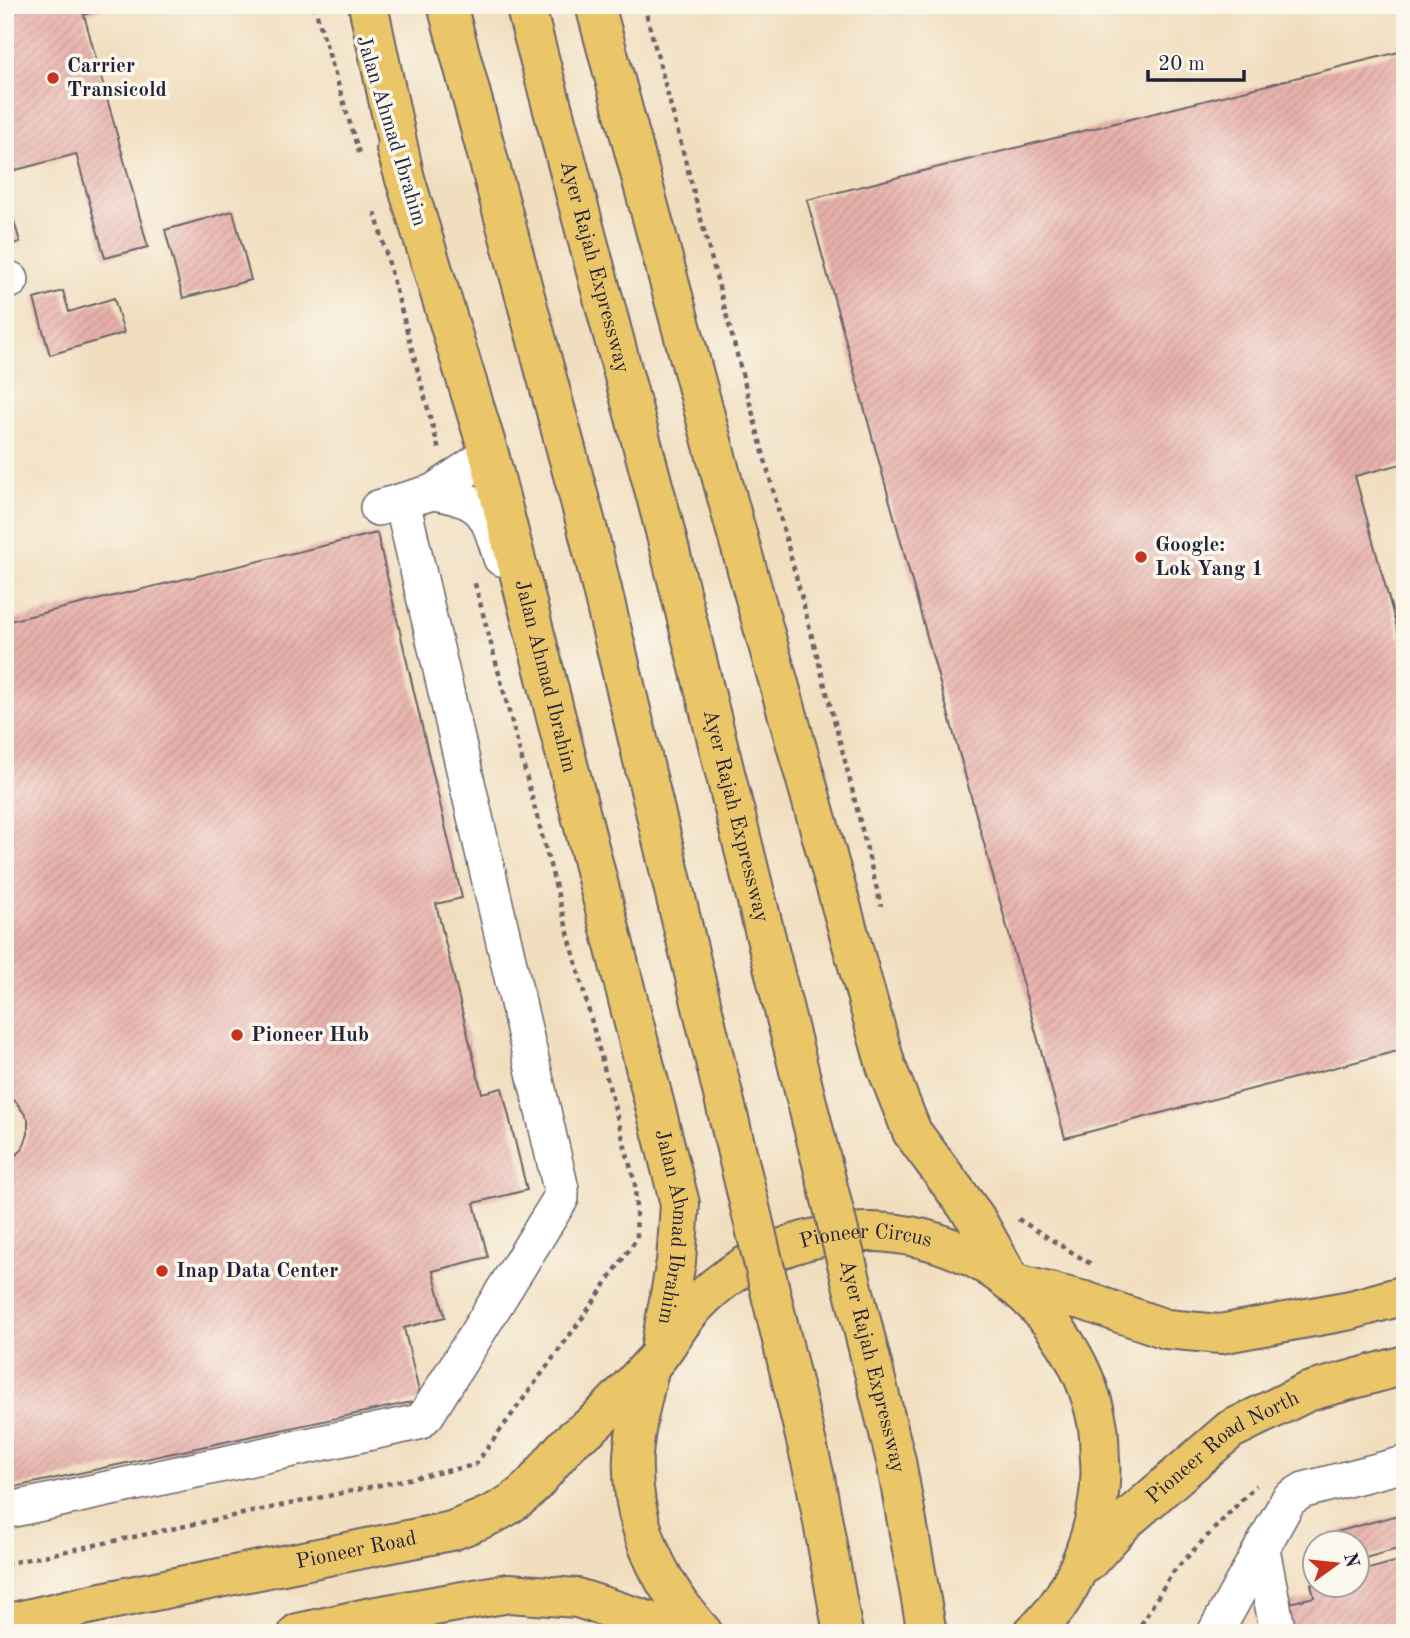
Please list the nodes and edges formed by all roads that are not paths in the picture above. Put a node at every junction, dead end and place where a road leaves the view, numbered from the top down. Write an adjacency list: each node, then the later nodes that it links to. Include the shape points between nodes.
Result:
1 (351, 5): 6 (main road, Jalan Ahmad Ibrahim)
2 (368, 5): 6 (main road)
3 (447, 5): 24 (main road, bridge, via 588,531 815,1478)
4 (525, 5): 25 (main road, Ayer Rajah Expressway, bridge, via 662,519 896,1461)
5 (595, 5): 10 (main road, via 886,1066 912,1132 975,1217)
6 (405, 179): 7 (main road, Jalan Ahmad Ibrahim)
7 (489, 454): 8 (lane); 9 (main road, Jalan Ahmad Ibrahim)
8 (415, 496): 9 (lane, via 467,499 483,511 503,564); 15 (lane, via 561,1198 419,1422)
9 (526, 598): 12 (main road, Jalan Ahmad Ibrahim, via 680,1204 676,1262)
10 (1012, 1281): 11 (main road, via 1166,1329 1220,1334 1351,1310); 12 (main road, Pioneer Circus, via 968,1254 919,1237 869,1231 818,1236 769,1252 726,1278 688,1313); 17 (main road, Pioneer Circus, via 1051,1320 1080,1369 1097,1422 1101,1479 1092,1534)
11 (1405, 1295)
12 (654, 1361): 19 (main road, Pioneer Road, via 570,1442 529,1489 493,1516 451,1531); 23 (main road, Pioneer Circus, via 640,1405 633,1457 637,1510 653,1561 679,1606)
13 (1405, 1365): 17 (main road, Pioneer Road North, via 1307,1392 1230,1430 1124,1522)
14 (1405, 1464): 16 (lane, via 1296,1494)
15 (5, 1511)
16 (1262, 1549): 28 (lane); 29 (lane)
17 (1070, 1584): 26 (main road, Pioneer Circus); 27 (main road)
18 (371, 1616): 20 (main road); 21 (main road); 22 (main road, via 509,1593 577,1598)
19 (5, 1624)
20 (298, 1633)
21 (444, 1633)
22 (687, 1633)
23 (703, 1633)
24 (843, 1633)
25 (927, 1633)
26 (1033, 1633)
27 (1057, 1633)
28 (1215, 1633)
29 (1278, 1633)

